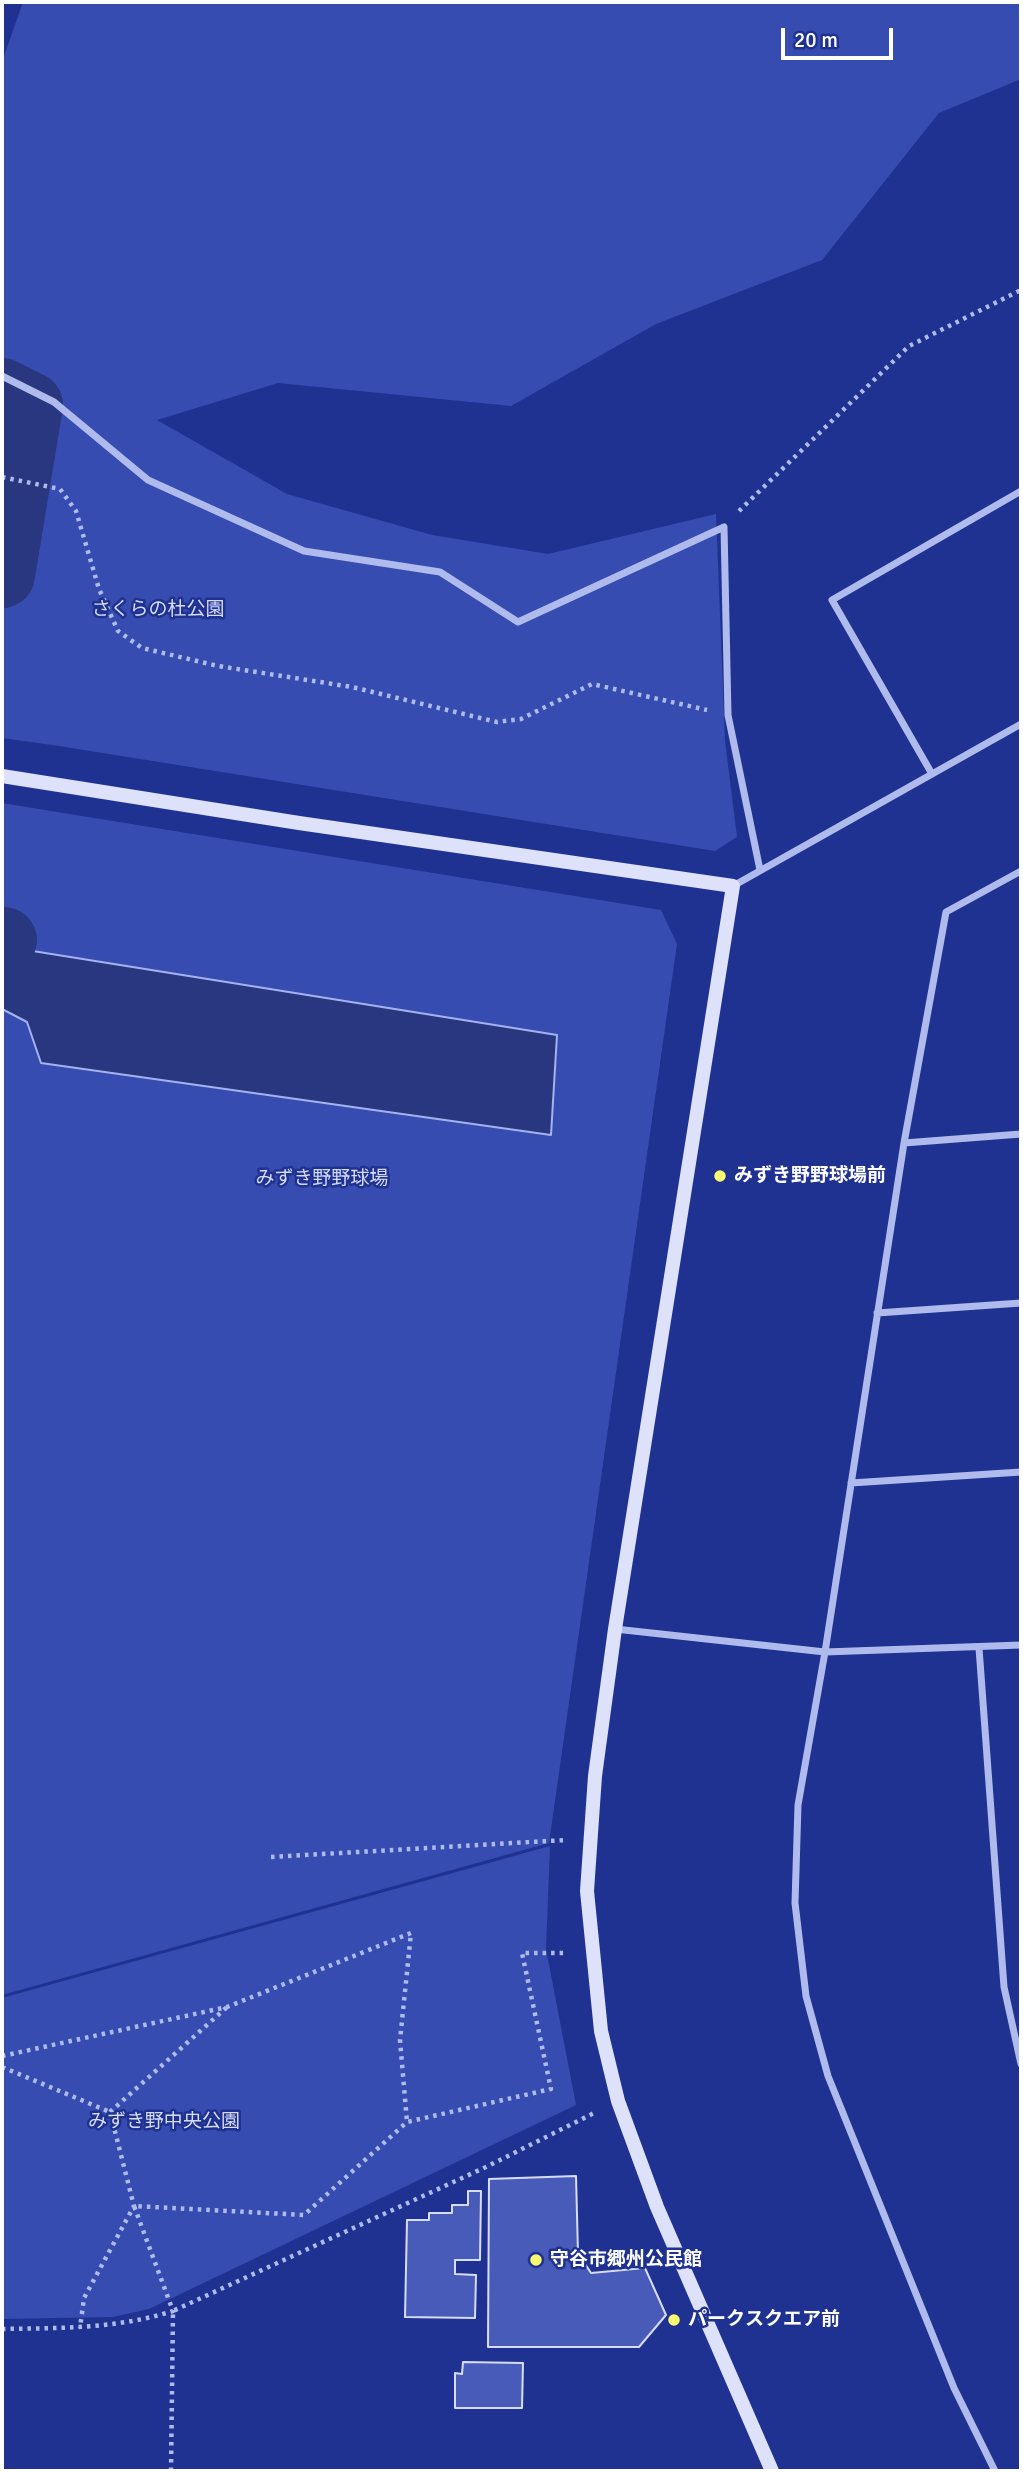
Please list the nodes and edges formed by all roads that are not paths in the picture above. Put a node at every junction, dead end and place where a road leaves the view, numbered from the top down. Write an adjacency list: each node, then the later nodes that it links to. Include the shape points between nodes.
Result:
1 (2, 376): 6 (street, via 54,402 148,480 304,551 440,572 518,622 724,527 728,715)
2 (1021, 491): 4 (street, via 832,600)
3 (1021, 724): 4 (street)
4 (932, 774): 6 (street)
5 (2, 776): 8 (street)
6 (760, 870): 8 (street)
7 (1021, 871): 10 (street, via 946,912)
8 (733, 886): 15 (street)
9 (1021, 1134): 10 (street)
10 (904, 1143): 12 (street)
11 (1021, 1303): 12 (street)
12 (877, 1313): 14 (street)
13 (1021, 1472): 14 (street)
14 (851, 1483): 18 (street)
15 (615, 1629): 18 (street); 20 (street, via 595,1776 587,1891 601,2031 618,2101 662,2218)
16 (1021, 1645): 17 (street)
17 (979, 1648): 18 (street); 19 (street, via 1004,1987)
18 (825, 1652): 21 (street, via 798,1805 795,1903 806,1996 828,2076 954,2388)
19 (1021, 2064)
20 (772, 2471)
21 (995, 2471)

